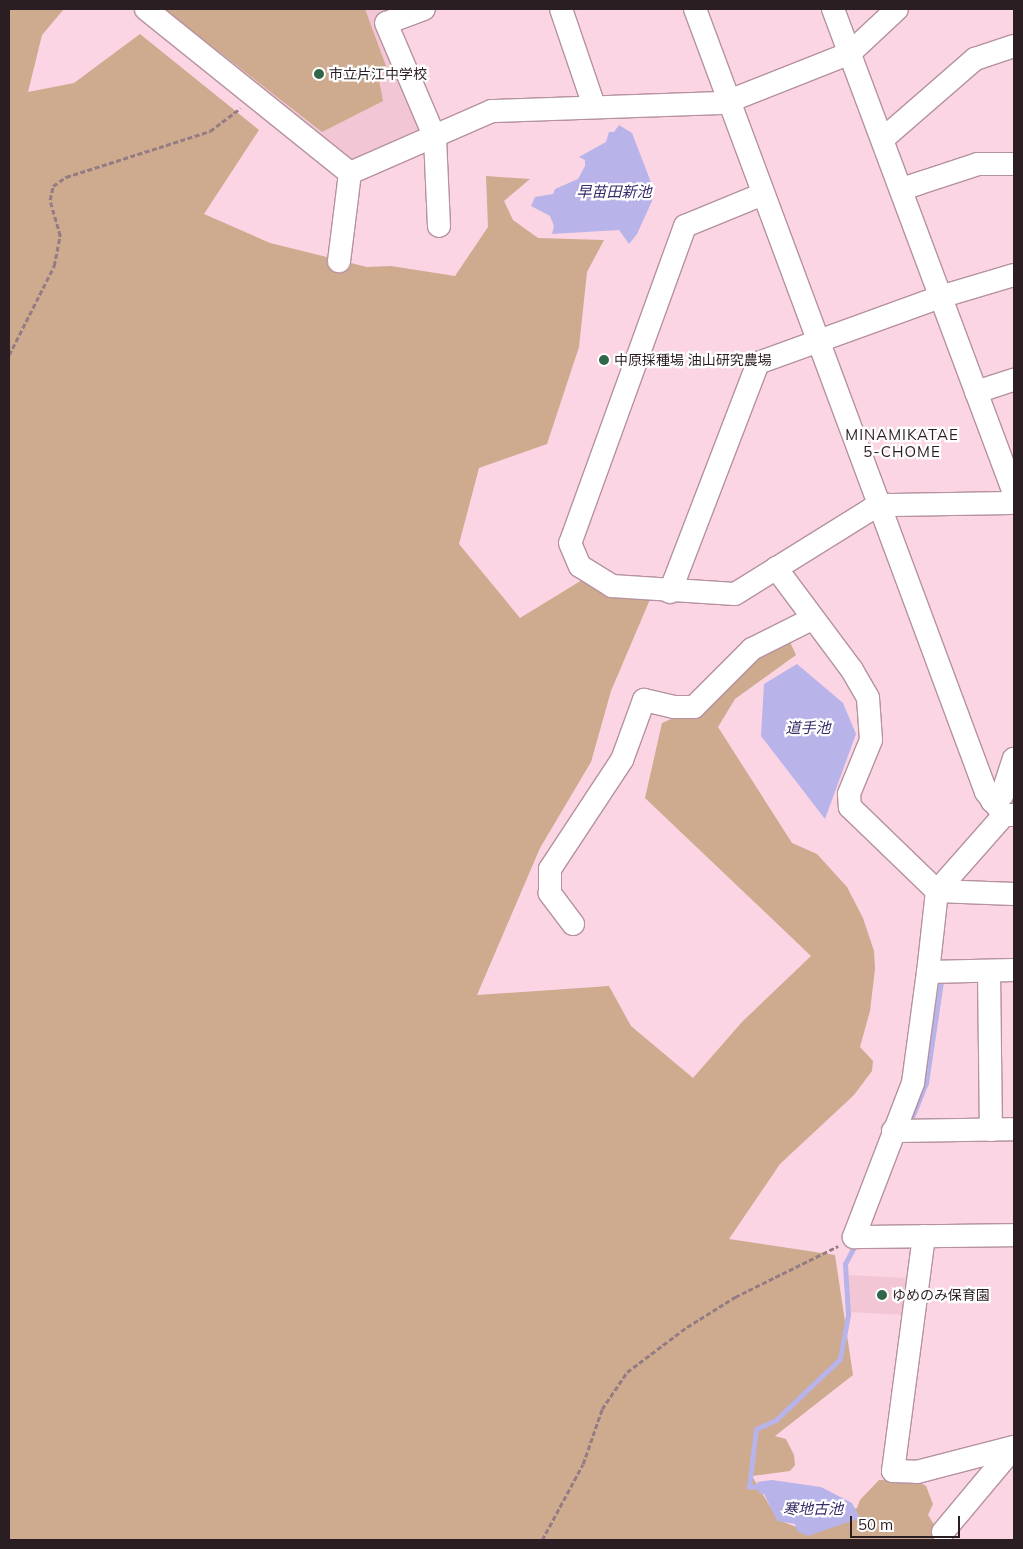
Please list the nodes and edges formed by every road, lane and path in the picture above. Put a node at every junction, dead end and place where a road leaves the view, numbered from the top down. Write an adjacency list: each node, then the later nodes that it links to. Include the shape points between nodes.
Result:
1 (146, 9): 9 (street)
2 (424, 9): 12 (street, via 386,22)
3 (561, 9): 11 (street, via 592,100)
4 (695, 9): 10 (street)
5 (833, 9): 8 (street)
6 (898, 9): 8 (street)
7 (1014, 46): 13 (street, via 975,59)
8 (850, 53): 10 (street); 13 (street)
9 (254, 98): 15 (street); 23 (path, via 210,130 66,177 53,186 50,200 60,236 54,266)
10 (730, 101): 11 (street); 17 (street)
11 (590, 107): 12 (street, via 492,112)
12 (435, 138): 15 (street); 18 (street)
13 (884, 138): 16 (street)
14 (1014, 164): 16 (street, via 978,164)
15 (350, 173): 19 (street)
16 (902, 189): 21 (street)
17 (763, 194): 22 (street); 30 (street, via 685,226 570,542 580,566 612,586)
18 (439, 226)
19 (339, 260)
20 (1014, 275): 21 (street)
21 (940, 297): 22 (street); 25 (street)
22 (819, 342): 28 (street); 30 (street, via 758,363)
23 (9, 355)
24 (1014, 380): 25 (street)
25 (976, 392): 26 (street)
26 (1014, 493)
27 (1014, 503): 28 (street, via 888,505)
28 (880, 508): 29 (street, via 870,510); 33 (street)
29 (776, 568): 30 (street, via 735,594); 31 (street)
30 (670, 592)
31 (812, 618): 34 (street, via 852,670 868,698 871,740 849,794 850,807); 36 (street, via 752,648 694,707 674,707 644,700 622,760 550,869 550,893)
32 (1014, 759): 33 (street, via 1002,795)
33 (1004, 810): 34 (street)
34 (937, 891): 35 (street); 38 (street)
35 (1014, 894)
36 (573, 924)
37 (1014, 970): 39 (street)
38 (928, 972): 39 (street); 42 (street, via 914,1083)
39 (989, 977): 41 (street)
40 (1014, 1129): 41 (street)
41 (991, 1130): 42 (street)
42 (902, 1131): 45 (street)
43 (1014, 1235): 44 (street)
44 (924, 1236): 45 (street); 46 (street, via 893,1471 917,1472)
45 (861, 1237): 48 (path, via 735,1297 687,1327 627,1372 602,1410 583,1464)
46 (1014, 1447): 47 (street)
47 (943, 1532)
48 (542, 1540)

